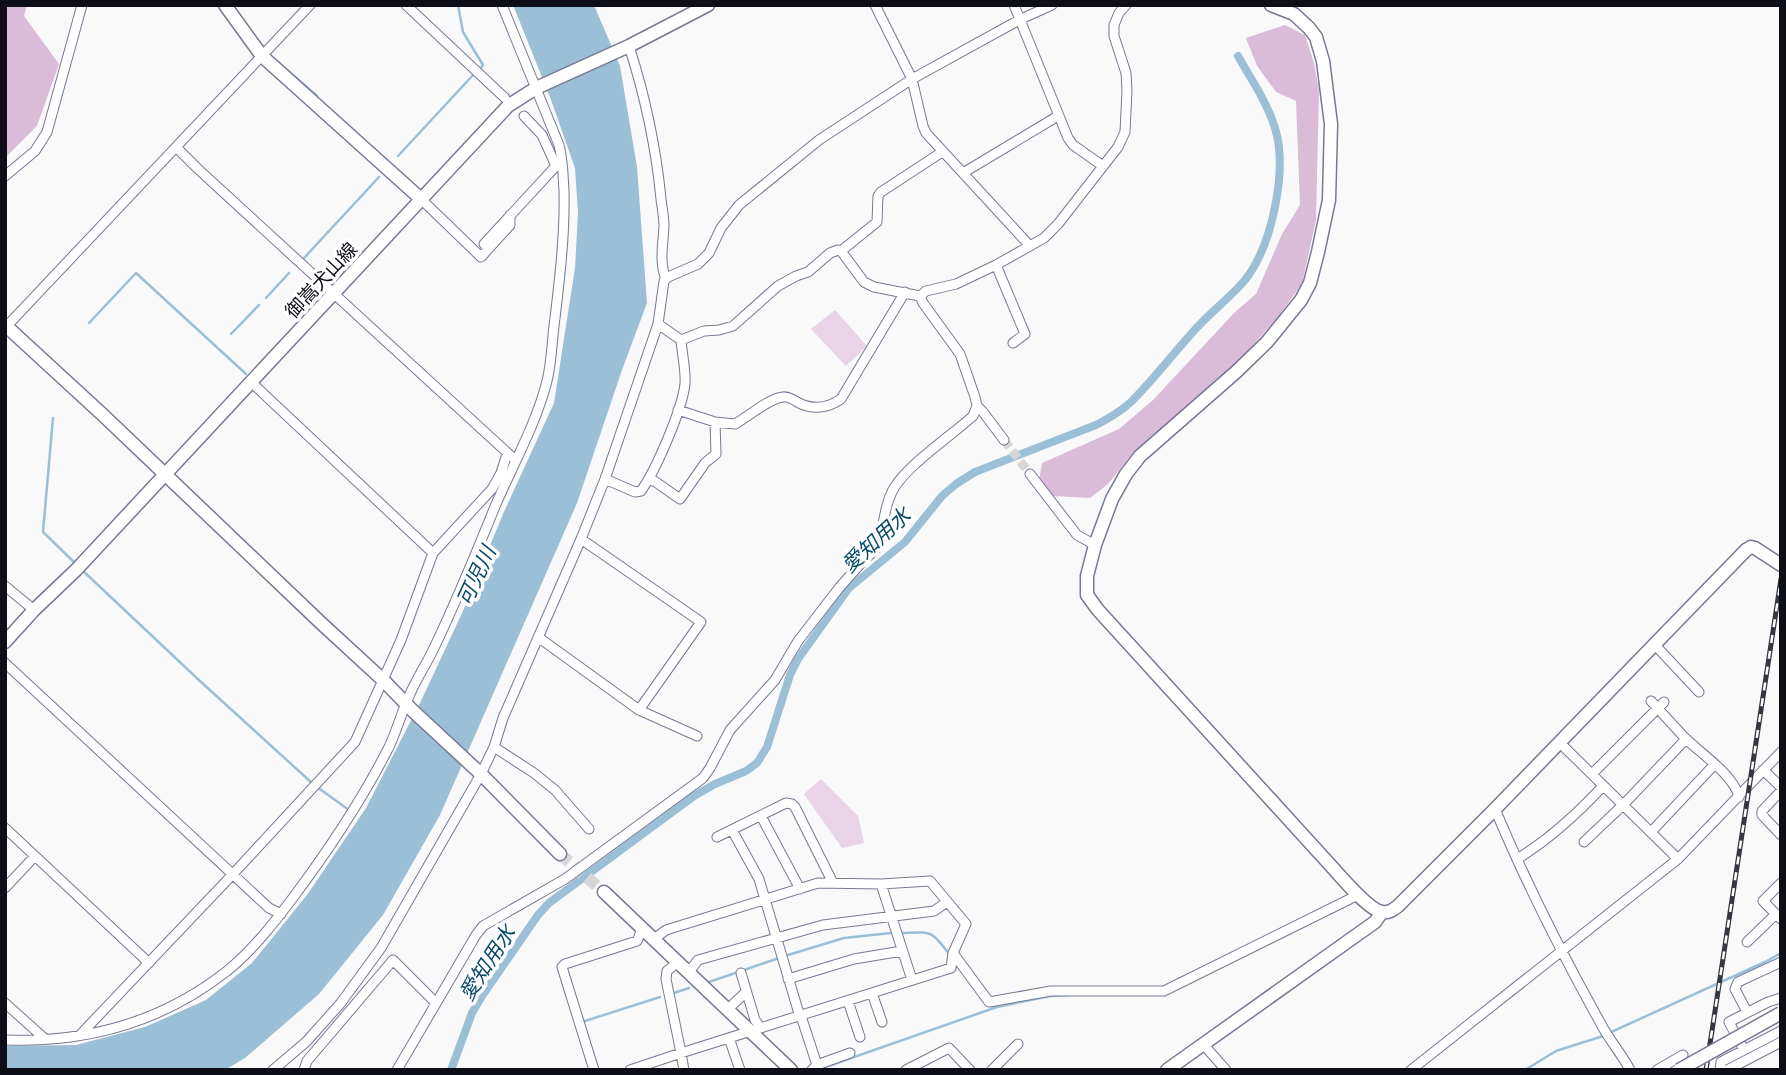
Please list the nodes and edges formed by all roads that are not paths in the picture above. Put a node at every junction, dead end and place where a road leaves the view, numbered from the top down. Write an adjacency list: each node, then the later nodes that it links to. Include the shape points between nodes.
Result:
1 (82, 5): 26 (street, via 47,132 35,151)
2 (225, 5): 14 (street)
3 (310, 5): 14 (street)
4 (406, 5): 17 (street)
5 (502, 5): 16 (street)
6 (708, 5): 13 (street, 御嵩犬山線)
7 (874, 5): 15 (street)
8 (1014, 5): 12 (street)
9 (1052, 5): 12 (street)
10 (1126, 5): 24 (street, via 1114,24 1126,73 1125,132)
11 (1271, 5): 52 (street, via 1294,14 1309,28 1323,61 1331,124 1329,200 1310,283 1267,342 1140,456 1112,499)
12 (1021, 19): 15 (street); 19 (street)
13 (629, 46): 16 (street, 御嵩犬山線); 33 (street, via 657,166)
14 (262, 56): 20 (street); 27 (street)
15 (912, 79): 22 (street, via 923,126); 33 (street, via 820,140 739,205 709,253 698,264)
16 (536, 88): 21 (street); 27 (street, 御嵩犬山線, via 509,106)
17 (505, 97)
18 (524, 116): 23 (street, via 542,135)
19 (1059, 116): 24 (street, via 1073,145); 25 (street)
20 (177, 147): 35 (street); 38 (street)
21 (561, 150): 23 (street); 46 (street, via 561,269 547,380 535,416)
22 (942, 152): 25 (street); 31 (street, via 881,192 877,222)
23 (553, 159): 28 (street, via 556,166)
24 (1103, 166): 30 (street, via 1058,224)
25 (963, 173): 30 (street)
26 (5, 176)
27 (421, 199): 28 (street, via 481,257 510,225); 35 (street, 御嵩犬山線)
28 (510, 215): 29 (street)
29 (484, 244)
30 (1030, 246): 32 (street)
31 (841, 251): 34 (street, via 864,282); 39 (street, via 778,286 733,326)
32 (996, 265): 36 (street); 40 (street, via 1025,334)
33 (666, 279): 37 (street)
34 (905, 292): 36 (street); 44 (street, via 841,399 833,405 805,406 786,396 735,424)
35 (334, 293): 41 (street, 御嵩犬山線); 46 (street)
36 (920, 296): 42 (street, via 960,354)
37 (658, 324): 39 (street); 50 (street)
38 (6, 326): 47 (street)
39 (681, 340): 43 (street, via 685,383)
40 (1013, 343)
41 (251, 382): 47 (street, 御嵩犬山線); 53 (street)
42 (976, 406): 45 (street); 125 (street, via 972,416 895,486 876,549 839,588 775,680 730,730 703,778 565,879 483,926)
43 (678, 410): 44 (street); 49 (street)
44 (715, 422): 49 (street, via 716,454 680,499)
45 (1004, 440)
46 (511, 456): 53 (street, via 492,489); 65 (street, via 456,600 409,695)
47 (164, 474): 56 (street, 御嵩犬山線); 61 (street)
48 (1030, 474): 52 (street, via 1077,535)
49 (650, 478): 50 (street, via 635,492)
50 (605, 479): 51 (street)
51 (581, 539): 57 (street); 66 (street, via 701,622)
52 (1095, 545): 100 (street, via 1087,595 1098,610)
53 (433, 553): 61 (street)
54 (1781, 565): 59 (street, via 1755,548 1746,550)
55 (5, 586): 56 (street)
56 (34, 610): 58 (street, 御嵩犬山線)
57 (538, 637): 66 (street); 70 (street)
58 (5, 642)
59 (1655, 645): 62 (street); 69 (street)
60 (5, 663): 93 (street)
61 (383, 680): 65 (street); 93 (street, via 355,742)
62 (1699, 692)
63 (1651, 701): 64 (street)
64 (1661, 706): 68 (street); 75 (street)
65 (409, 708): 74 (street); 104 (street, via 351,812)
66 (639, 710): 67 (street)
67 (697, 736)
68 (1686, 738): 72 (street); 79 (street)
69 (1560, 743): 75 (street); 80 (street)
70 (494, 747): 74 (street); 83 (street, via 555,790)
71 (1781, 752): 73 (street)
72 (1714, 765): 78 (street); 85 (street)
73 (1763, 770): 77 (street); 78 (street)
74 (481, 774): 89 (street); 146 (street, via 381,948 340,1004)
75 (1592, 774): 76 (street)
76 (1603, 786): 79 (street); 91 (street, via 1569,821)
77 (1781, 789): 86 (street, via 1762,816)
78 (1739, 797): 92 (street)
79 (1623, 805): 85 (street); 88 (street)
80 (1495, 809): 91 (street); 103 (street, via 1398,906)
81 (761, 816): 84 (street); 94 (street, via 786,803 795,807); 98 (street)
82 (5, 828): 90 (street)
83 (589, 829)
84 (732, 830): 87 (street); 101 (street, via 759,879)
85 (1651, 832): 92 (street)
86 (1781, 835)
87 (717, 837)
88 (1584, 842)
89 (560, 854)
90 (35, 856): 97 (street); 115 (street)
91 (1517, 859): 112 (street)
92 (1678, 859): 112 (street)
93 (233, 874): 104 (street); 115 (street)
94 (833, 883): 96 (street); 98 (street)
95 (1781, 883): 106 (street, via 1763,901)
96 (881, 884): 102 (street, via 930,881); 105 (street)
97 (5, 888)
98 (800, 889): 101 (street)
99 (604, 892): 107 (street)
100 (1358, 895): 103 (street); 113 (street, via 1164,990 1051,991 989,1002)
101 (765, 900): 108 (street); 109 (street, via 666,930)
102 (947, 902): 105 (street, via 934,911); 113 (street, via 966,924)
103 (1382, 912): 140 (street, via 1375,922)
104 (281, 914): 133 (street, via 229,970 202,990 112,1030)
105 (891, 916): 108 (street); 111 (street)
106 (1778, 916): 110 (street)
107 (642, 929): 109 (street); 149 (street, via 637,941 562,967)
108 (776, 937): 116 (street, via 698,960 692,968); 118 (street)
109 (654, 939): 116 (street)
110 (1747, 942)
111 (902, 951): 118 (street, via 854,959); 119 (street)
112 (1561, 951): 159 (street); 160 (street)
113 (953, 953): 119 (street, via 951,968)
114 (1781, 962): 127 (street, via 1738,982 1735,989)
115 (149, 963): 133 (street)
116 (682, 966): 126 (street); 142 (street, via 667,971 666,979)
117 (741, 973): 120 (street)
118 (788, 979): 129 (street)
119 (912, 980): 121 (street)
120 (746, 992): 126 (street); 131 (street)
121 (872, 993): 123 (street); 130 (street)
122 (1781, 998): 127 (street)
123 (848, 1001): 129 (street); 134 (street)
124 (5, 1003): 136 (street)
125 (436, 1003): 147 (street, via 393,960); 148 (street)
126 (727, 1010): 131 (street)
127 (1747, 1012): 141 (street, via 1729,1022)
128 (1781, 1013): 162 (street, bridge)
129 (801, 1017): 131 (street); 145 (street)
130 (882, 1022)
131 (756, 1029): 135 (street); 153 (street)
132 (1781, 1031): 141 (street)
133 (80, 1035): 136 (street)
134 (860, 1037)
135 (729, 1038): 142 (street); 152 (street)
136 (45, 1039): 137 (street)
137 (5, 1040)
138 (1781, 1042): 164 (street)
139 (1018, 1044): 156 (street)
140 (1203, 1044): 157 (street); 158 (street)
141 (1744, 1050): 163 (street, via 1721,1062)
142 (681, 1053): 150 (street); 151 (street)
143 (850, 1053): 145 (street)
144 (1683, 1055): 161 (street)
145 (814, 1067)
146 (273, 1070)
147 (304, 1070)
148 (397, 1070)
149 (594, 1070)
150 (630, 1070)
151 (684, 1070)
152 (740, 1070)
153 (791, 1070)
154 (906, 1070): 155 (street, via 949,1048)
155 (970, 1070)
156 (992, 1070)
157 (1167, 1070)
158 (1226, 1070)
159 (1411, 1070)
160 (1630, 1070)
161 (1657, 1070)
162 (1679, 1070)
163 (1720, 1070)
164 (1727, 1070)

